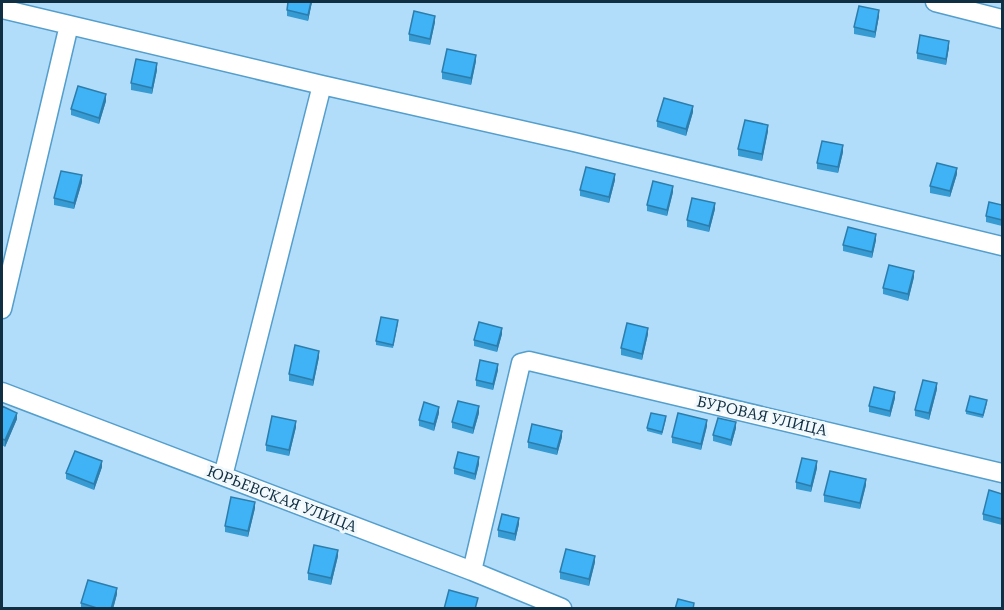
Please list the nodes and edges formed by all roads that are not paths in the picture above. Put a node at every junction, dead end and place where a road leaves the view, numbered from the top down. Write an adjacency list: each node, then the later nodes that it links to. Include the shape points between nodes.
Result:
1 (935, 2): 3 (street)
2 (2, 9): 4 (street)
3 (1002, 19)
4 (69, 26): 5 (street); 7 (street)
5 (322, 85): 6 (street); 10 (street)
6 (1002, 246)
7 (2, 309)
8 (2, 392): 10 (street, ЮРЬЕВСКАЯ УЛИЦА)
9 (1002, 473): 11 (street, БУРОВАЯ УЛИЦА, via 529,361 521,363)
10 (223, 476): 11 (street, ЮРЬЕВСКАЯ УЛИЦА)
11 (472, 571): 12 (street, ЮРЬЕВСКАЯ УЛИЦА)
12 (562, 609)

